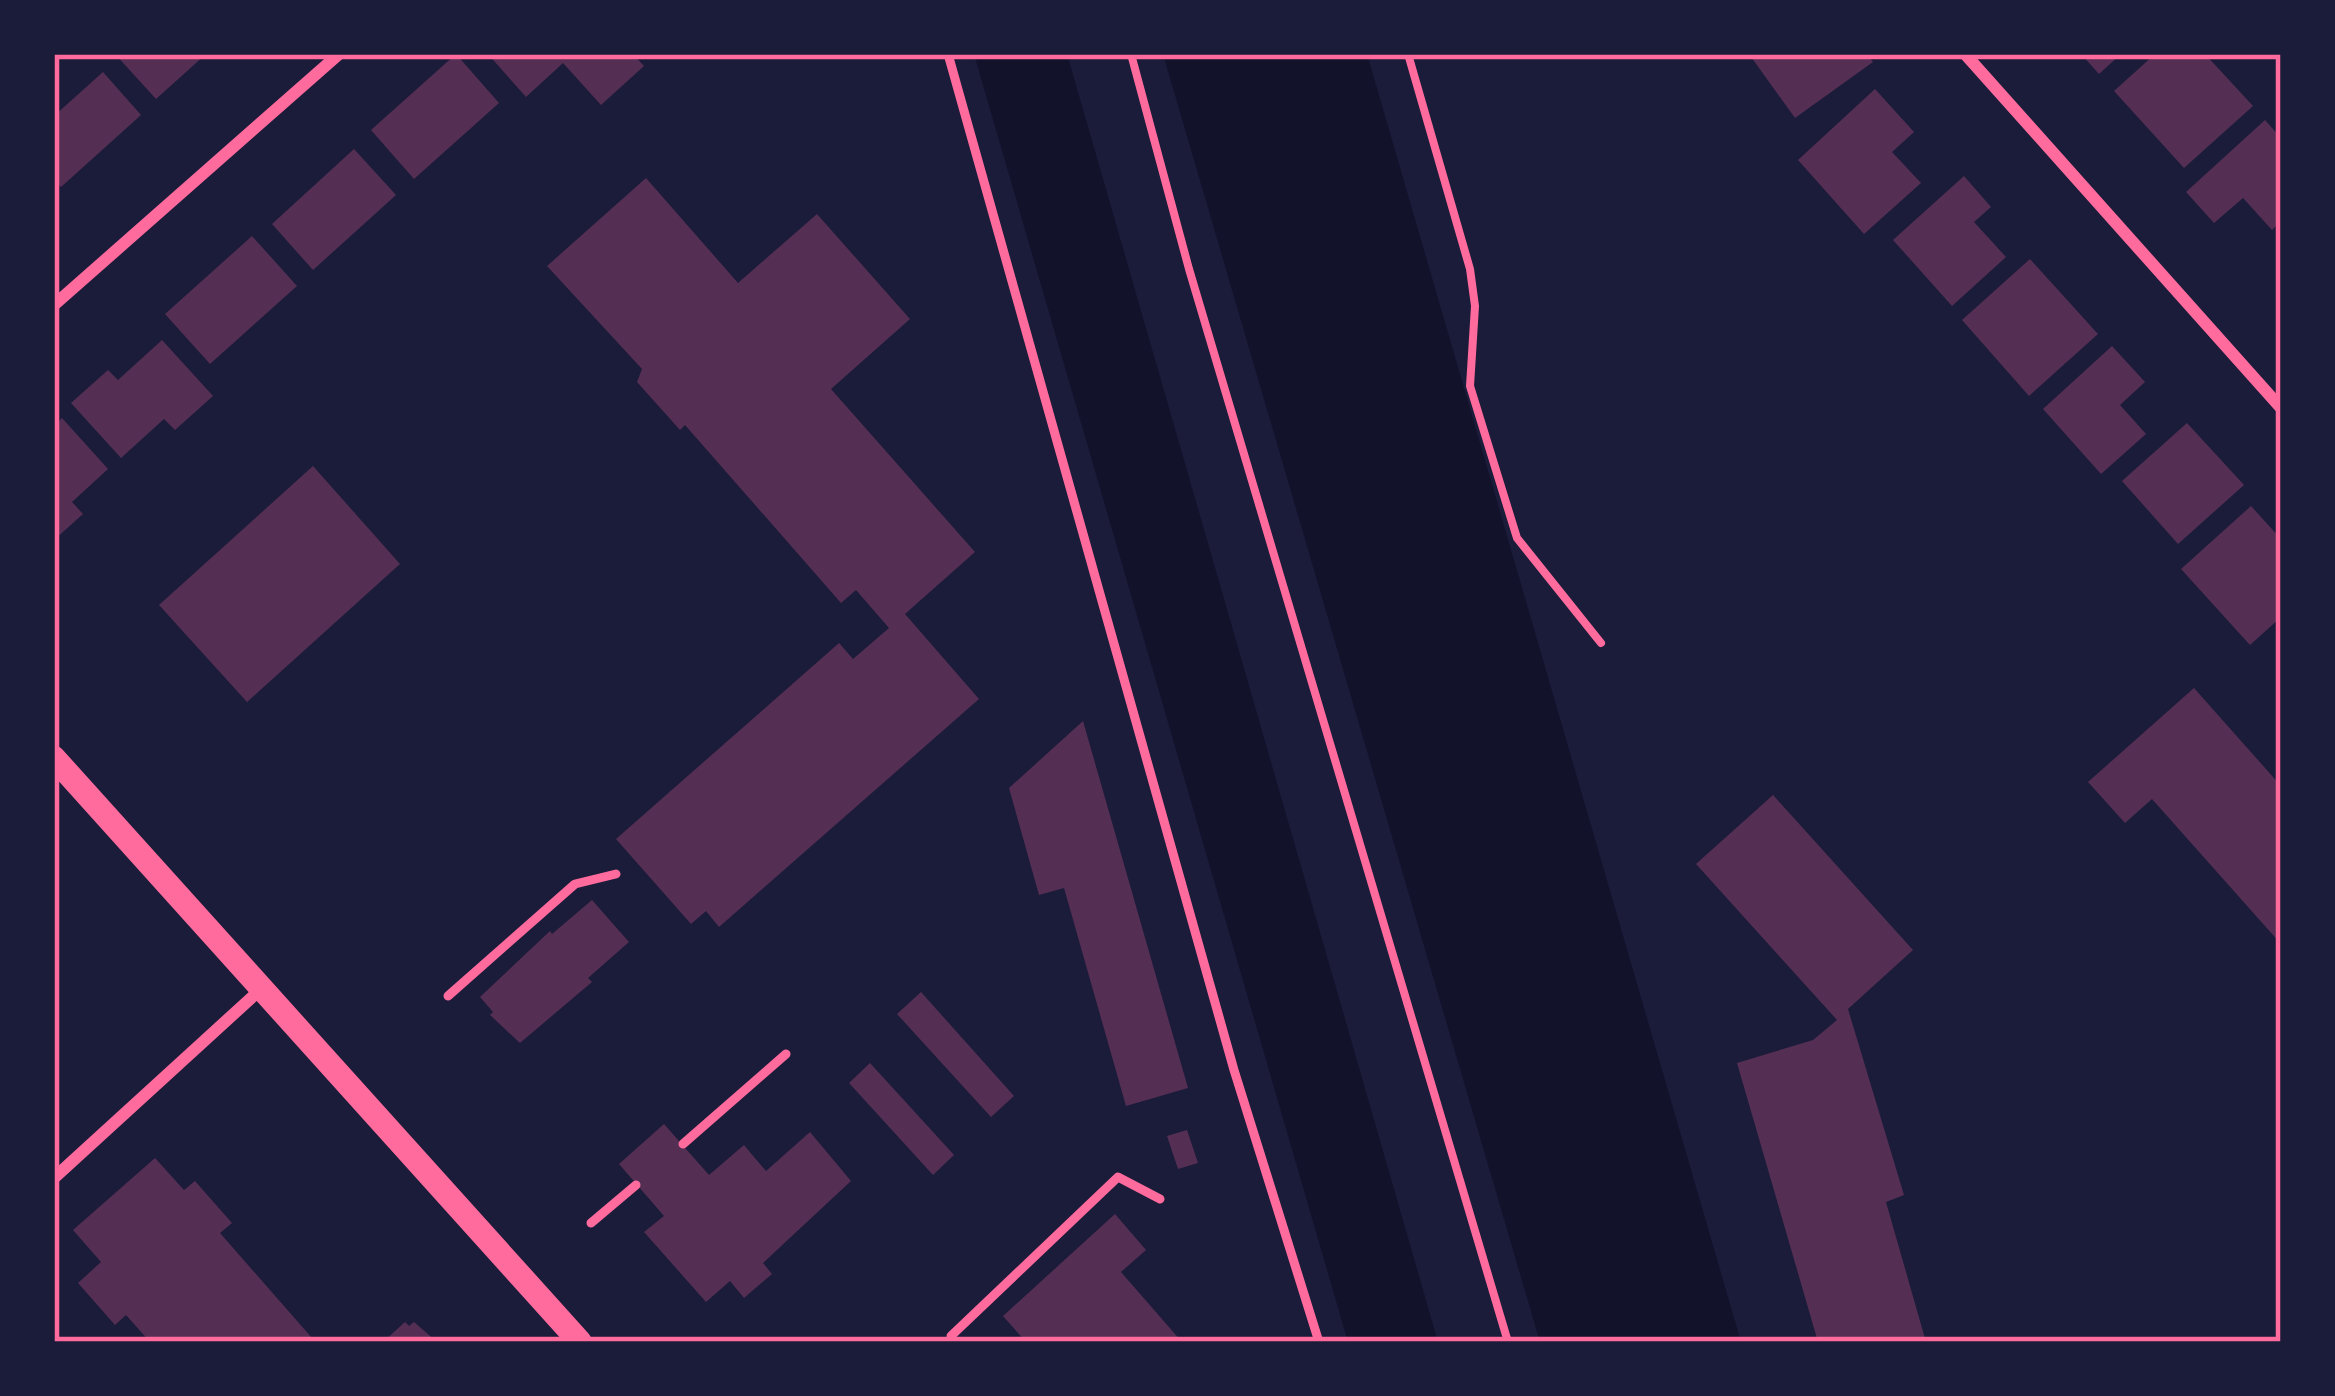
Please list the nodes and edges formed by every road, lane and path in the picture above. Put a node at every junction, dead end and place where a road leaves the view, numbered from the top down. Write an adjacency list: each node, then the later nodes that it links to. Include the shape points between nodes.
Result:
1 (339, 54): 6 (street)
2 (948, 54): 21 (lane)
3 (1131, 54): 22 (path)
4 (1408, 54): 8 (path, via 1470,269 1470,386 1517,538)
5 (1965, 54): 7 (street)
6 (54, 305)
7 (2281, 408)
8 (1600, 643)
9 (54, 758): 11 (main road)
10 (616, 874): 12 (lane, via 575,884)
11 (261, 989): 15 (street); 20 (main road)
12 (448, 996)
13 (786, 1054): 14 (lane)
14 (682, 1144)
15 (54, 1178)
16 (636, 1185): 18 (lane)
17 (1160, 1199): 19 (lane, via 1118,1177)
18 (591, 1223)
19 (950, 1336)
20 (580, 1342)
21 (1318, 1342)
22 (1508, 1342)

